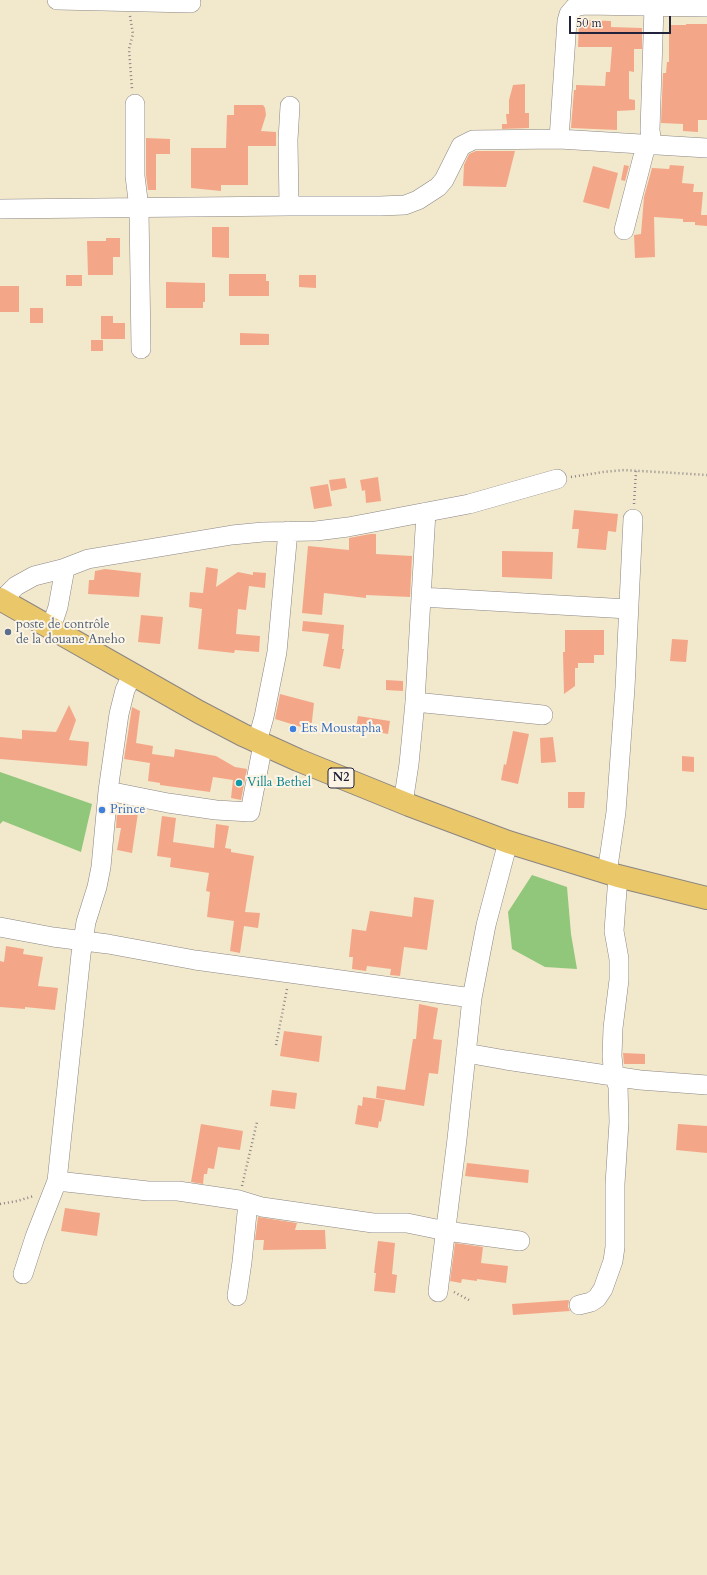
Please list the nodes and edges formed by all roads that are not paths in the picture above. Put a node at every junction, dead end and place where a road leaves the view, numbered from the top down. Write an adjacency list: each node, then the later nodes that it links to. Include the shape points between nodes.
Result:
1 (57, 0): 2 (street)
2 (126, 1): 3 (street)
3 (191, 3)
4 (683, 3): 5 (street); 6 (street)
5 (654, 7): 9 (street, via 584,5 575,8 569,14); 10 (street)
6 (707, 7)
7 (134, 104): 13 (street, via 134,176)
8 (290, 106): 12 (street)
9 (559, 139): 10 (street); 12 (street, via 466,142 461,146 438,187 406,205)
10 (649, 145): 11 (street); 15 (street)
11 (707, 148)
12 (289, 206): 13 (street)
13 (139, 208): 14 (street); 16 (street)
14 (0, 209)
15 (624, 230)
16 (141, 348)
17 (557, 479): 18 (street, via 469,504)
18 (426, 512): 20 (street, via 348,527); 22 (street)
19 (633, 518): 24 (street)
20 (288, 531): 21 (street, via 232,535 162,546 88,559); 29 (street, via 278,652)
21 (65, 568): 23 (street, via 34,576 16,586); 25 (street, via 58,607)
22 (421, 597): 24 (street); 27 (street)
23 (1, 600): 25 (highway, N2)
24 (628, 609): 33 (street)
25 (51, 628): 26 (highway, N2)
26 (132, 675): 29 (highway, N2); 30 (street, via 121,703)
27 (415, 702): 28 (street); 31 (street)
28 (543, 715)
29 (260, 743): 30 (street, via 250,812 168,803); 31 (highway, N2)
30 (108, 791): 36 (street, via 101,867 86,922)
31 (403, 803): 32 (highway, N2)
32 (508, 842): 33 (highway, N2); 37 (street, via 486,925)
33 (613, 875): 34 (highway, N2); 39 (street, via 614,931 619,960 613,1028)
34 (707, 898)
35 (0, 927): 36 (street)
36 (84, 941): 37 (street, via 195,960); 41 (street)
37 (472, 998): 38 (street)
38 (466, 1053): 39 (street); 43 (street)
39 (614, 1076): 40 (street, via 662,1083); 48 (street, via 618,1086 619,1122 613,1261 597,1298)
40 (707, 1085)
41 (56, 1186): 42 (street, via 178,1192); 45 (street)
42 (244, 1202): 43 (street, via 262,1207 373,1223 407,1223); 47 (street, via 242,1262)
43 (446, 1231): 44 (street); 46 (street)
44 (520, 1241)
45 (23, 1274)
46 (438, 1292)
47 (237, 1296)
48 (579, 1305)

